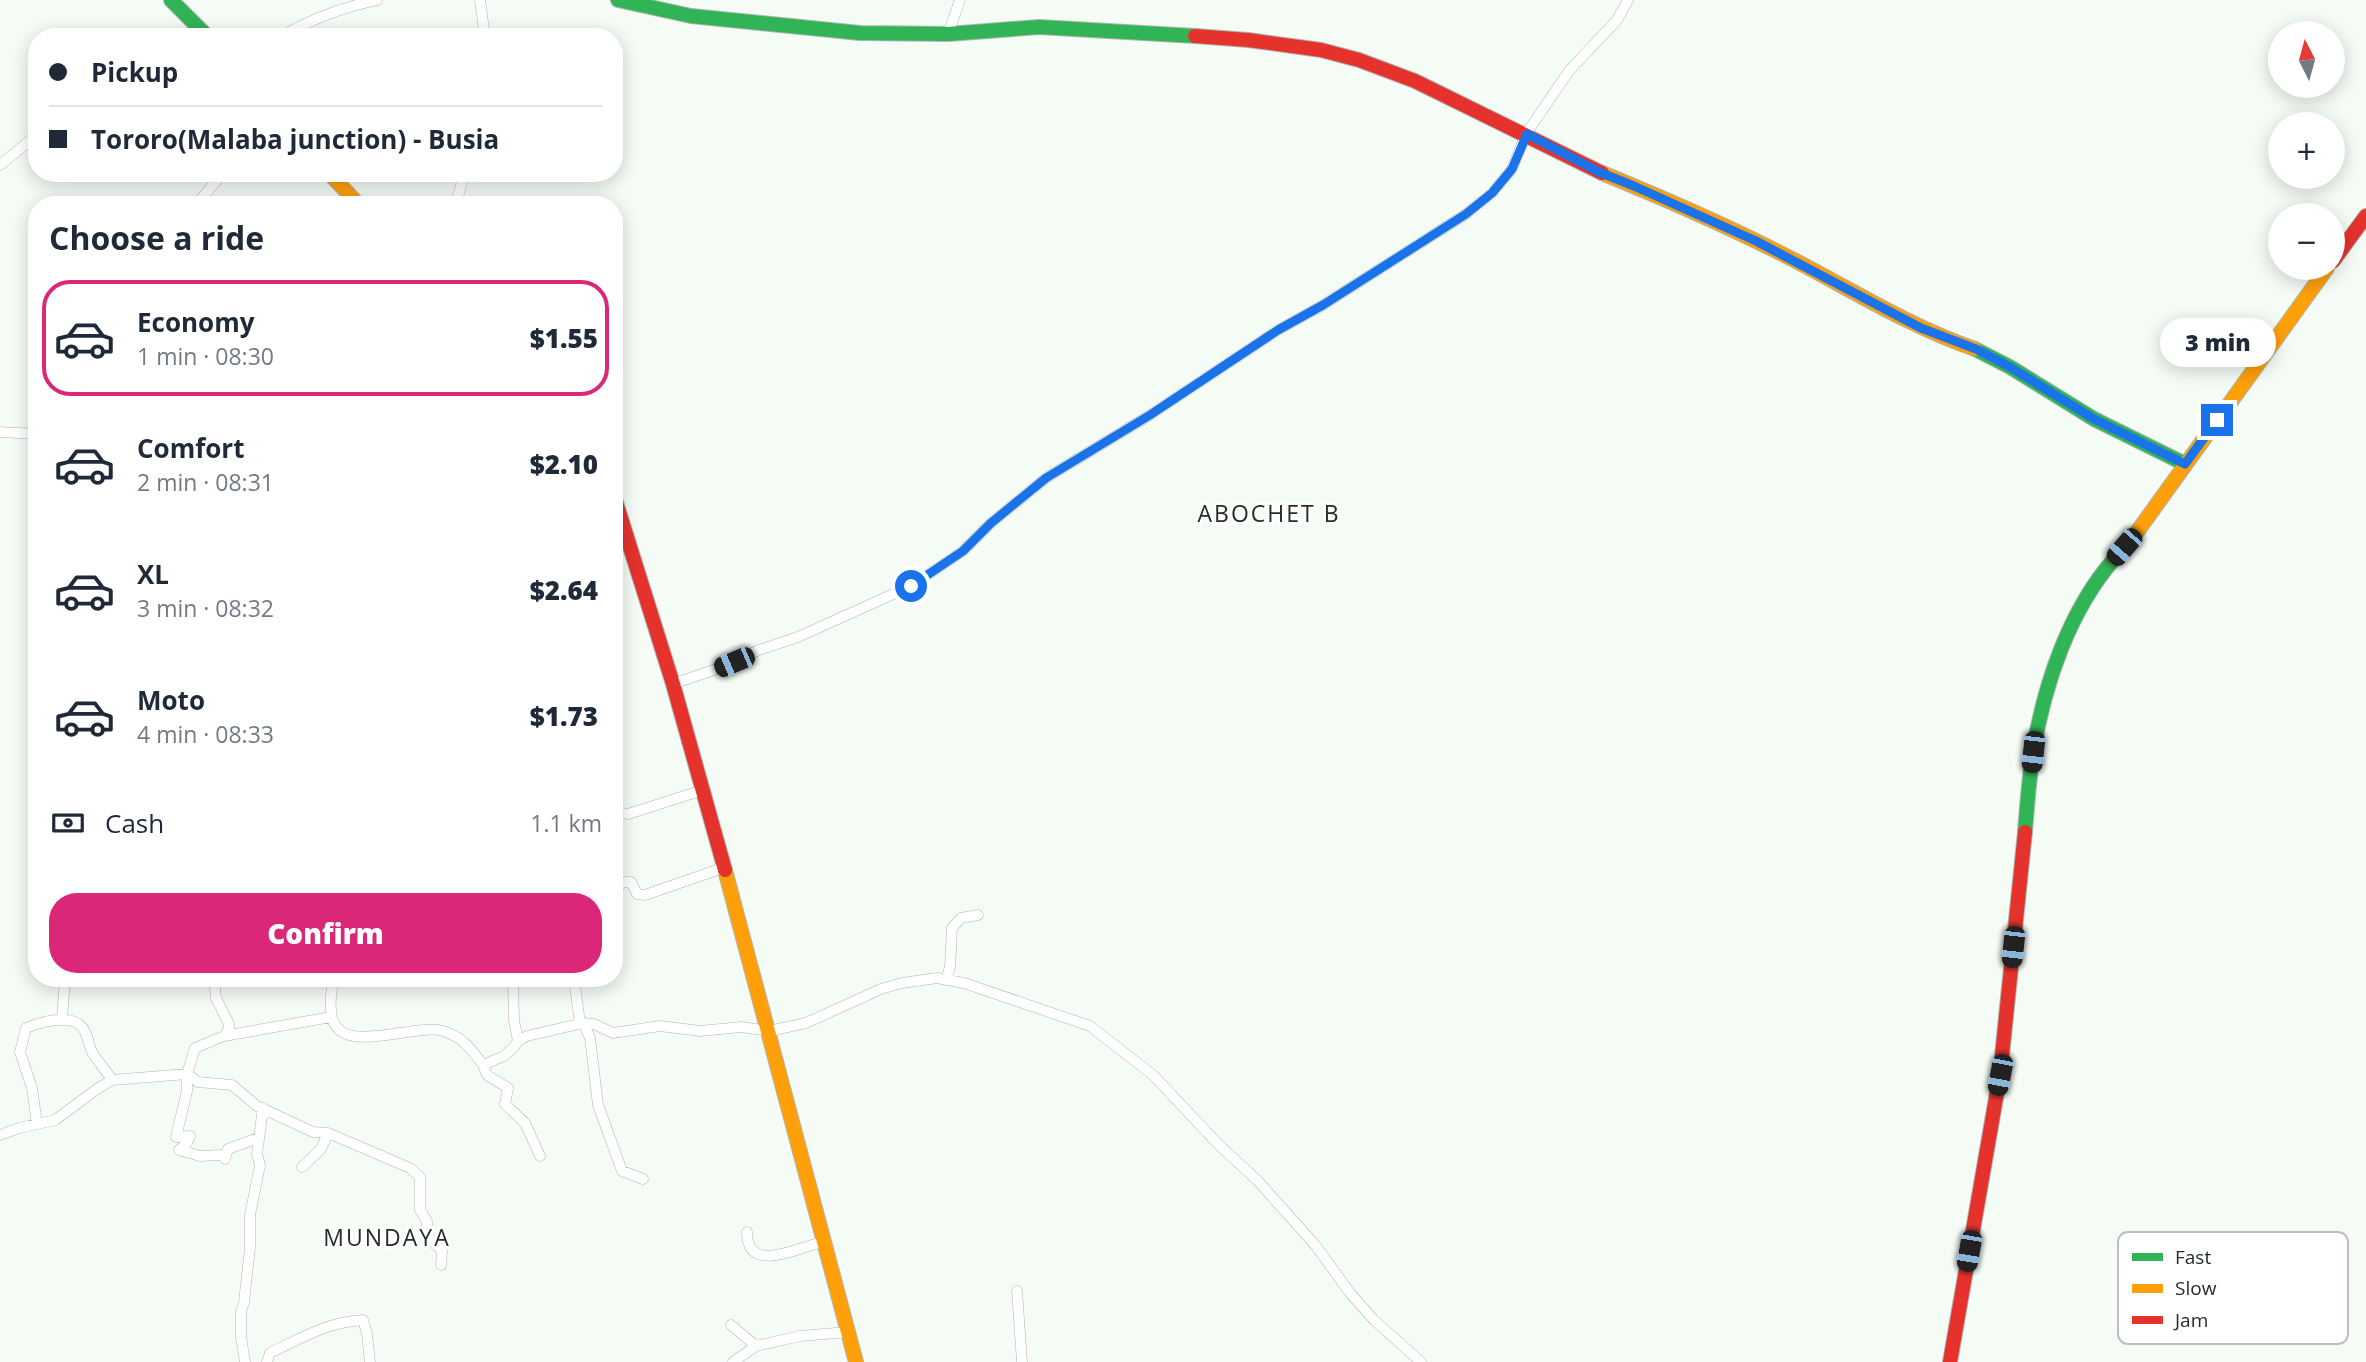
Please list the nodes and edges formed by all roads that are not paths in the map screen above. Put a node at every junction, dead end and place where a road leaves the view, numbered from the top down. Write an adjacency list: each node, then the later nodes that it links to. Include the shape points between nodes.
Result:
1 (171, 0): 7 (main road)
2 (377, 0): 8 (street, via 348,6)
3 (480, 0): 9 (street)
4 (618, 0): 10 (main road, via 691,16 860,33)
5 (960, 0): 10 (street)
6 (1629, 0): 11 (street, via 1617,20 1569,71)
7 (199, 28)
8 (296, 28)
9 (484, 28)
10 (948, 34): 11 (main road, via 1083,28 1321,50 1415,81)
11 (1527, 134): 23 (main road, via 1599,172 1756,241 1921,328 1976,349 2094,419); 25 (street, via 1512,169 1466,214 1046,478 942,567 818,629)
12 (28, 143): 13 (street)
13 (0, 166)
14 (216, 182): 16 (street)
15 (337, 182): 17 (main road)
16 (204, 196)
17 (351, 196)
18 (2366, 216): 19 (main road)
19 (2345, 245)
20 (2319, 280): 23 (main road)
21 (0, 432): 22 (street)
22 (28, 434)
23 (2185, 464): 68 (main road, via 2099,576 2074,620 2040,719 2000,1075)
24 (623, 525): 25 (main road)
25 (673, 684): 26 (main road)
26 (703, 790): 27 (street); 28 (main road)
27 (623, 813)
28 (724, 864): 29 (street, via 645,895 637,894 631,882); 40 (main road)
29 (623, 882)
30 (978, 915): 31 (street, via 961,918 952,928)
31 (946, 980): 40 (street, via 901,983 806,1023); 67 (street, via 1090,1026 1124,1051 1291,1215 1350,1293)
32 (64, 987): 38 (street)
33 (215, 987): 41 (street, via 229,1024)
34 (333, 987): 37 (street)
35 (513, 987): 42 (street)
36 (575, 987): 39 (street)
37 (331, 1017): 41 (street); 43 (street, via 338,1031 357,1037 440,1030 467,1044)
38 (62, 1020): 45 (street, via 82,1027 93,1054); 47 (street, via 26,1028 22,1039)
39 (582, 1023): 40 (street, via 613,1033 660,1026); 42 (street); 53 (street, via 590,1038 598,1105 622,1171)
40 (769, 1031): 55 (main road)
41 (224, 1036): 44 (street, via 195,1048)
42 (517, 1041): 43 (street, via 504,1056)
43 (483, 1065): 51 (street, via 487,1075 508,1088 505,1104 525,1122)
44 (187, 1074): 45 (street); 46 (street, via 198,1082 232,1085); 50 (street, via 176,1137 190,1136 179,1150 225,1159 228,1149)
45 (112, 1080): 47 (street, via 62,1117)
46 (263, 1108): 48 (street, via 313,1132); 50 (street)
47 (37, 1125): 49 (street)
48 (328, 1133): 52 (street, via 321,1149); 56 (street, via 401,1164 420,1177 420,1210 427,1221 427,1236 442,1251)
49 (0, 1135)
50 (258, 1138): 61 (street, via 260,1165 250,1215 241,1312)
51 (540, 1156)
52 (302, 1167)
53 (643, 1179)
54 (747, 1232): 55 (street, via 754,1252 766,1256)
55 (824, 1242): 59 (main road)
56 (441, 1265)
57 (1017, 1291): 66 (street)
58 (731, 1325): 60 (street)
59 (848, 1332): 60 (street); 65 (main road)
60 (756, 1346): 64 (street)
61 (246, 1362)
62 (267, 1362): 63 (street, via 270,1353 325,1326 363,1320)
63 (370, 1362)
64 (733, 1362)
65 (856, 1362)
66 (1022, 1362)
67 (1421, 1362)
68 (1950, 1362)

